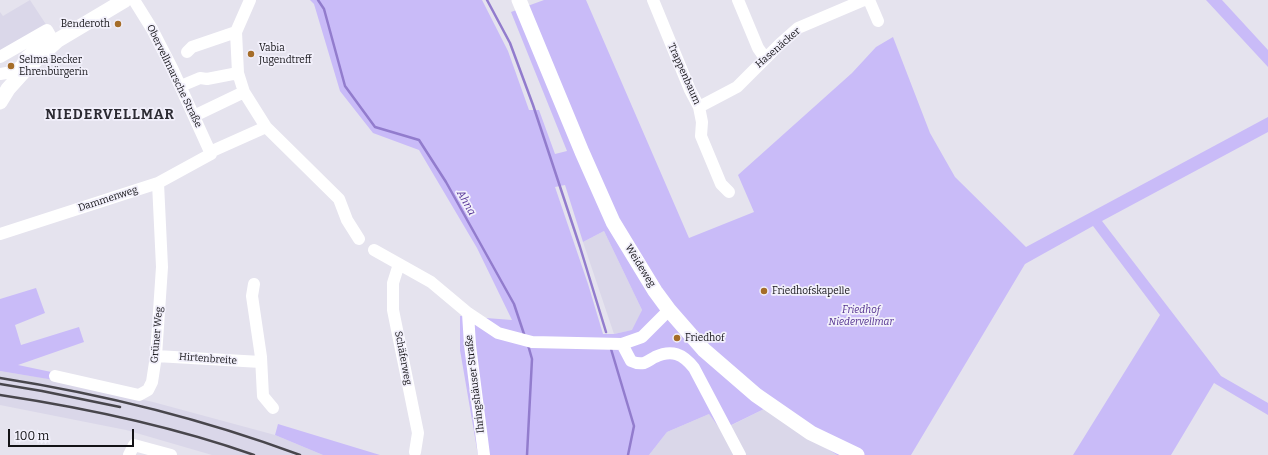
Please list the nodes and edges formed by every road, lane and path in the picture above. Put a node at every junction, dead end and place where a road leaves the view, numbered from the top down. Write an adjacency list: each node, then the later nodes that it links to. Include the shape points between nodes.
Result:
1 (125, 0): 16 (main road, via 58,40)
2 (134, 0): 17 (street, Obervellmarsche Straße)
3 (250, 0): 10 (street)
4 (519, 0): 31 (main road, Weideweg, via 613,222)
5 (653, 0): 20 (street, Trappenbaum)
6 (738, 0): 13 (street, via 758,48)
7 (864, 0): 13 (street, Hasenäcker, via 798,28)
8 (870, 0): 9 (street)
9 (878, 22)
10 (236, 32): 11 (street, via 192,47); 14 (street)
11 (187, 52)
12 (0, 57): 15 (street, via 47,30 51,37 26,57 21,66 12,72)
13 (765, 58): 20 (street, Hasenäcker, via 737,87)
14 (238, 73): 17 (street, via 200,78); 18 (street)
15 (0, 74)
16 (4, 86): 19 (main road)
17 (181, 86): 21 (street, Obervellmarsche Straße)
18 (244, 92): 21 (street); 22 (street)
19 (0, 102)
20 (699, 107): 25 (street, Trappenbaum, via 701,136 721,184)
21 (194, 116): 23 (street, Obervellmarsche Straße)
22 (266, 127): 23 (street, Dammenweg); 27 (street, via 339,199 347,220)
23 (211, 153): 24 (street, Dammenweg)
24 (158, 183): 26 (street, Dammenweg); 34 (street, Grüner Weg, via 162,267)
25 (729, 192)
26 (0, 234)
27 (359, 239)
28 (374, 250): 29 (street, Ihringshäuser Straße)
29 (399, 264): 32 (street, Ihringshäuser Straße, via 431,282); 39 (street, Schäferweg, via 393,283 393,310 418,433)
30 (254, 284): 35 (street, via 252,296)
31 (669, 310): 33 (street, Ihringshäuser Straße, via 642,337); 40 (main road, Weideweg, via 704,350 756,395)
32 (468, 313): 33 (street, Ihringshäuser Straße, via 498,333 526,341); 42 (street, Ihringshäuser Straße)
33 (622, 344): 43 (street, via 631,361 638,364 669,352 687,359)
34 (156, 356): 35 (street, Hirtenbreite); 36 (street, Grüner Weg, via 152,382 148,390 139,395)
35 (261, 362): 37 (street, via 263,396)
36 (55, 376)
37 (273, 408)
38 (131, 450): 41 (street)
39 (415, 452)
40 (840, 452): 44 (main road, Weideweg)
41 (169, 455)
42 (484, 455)
43 (740, 455)
44 (857, 455)

